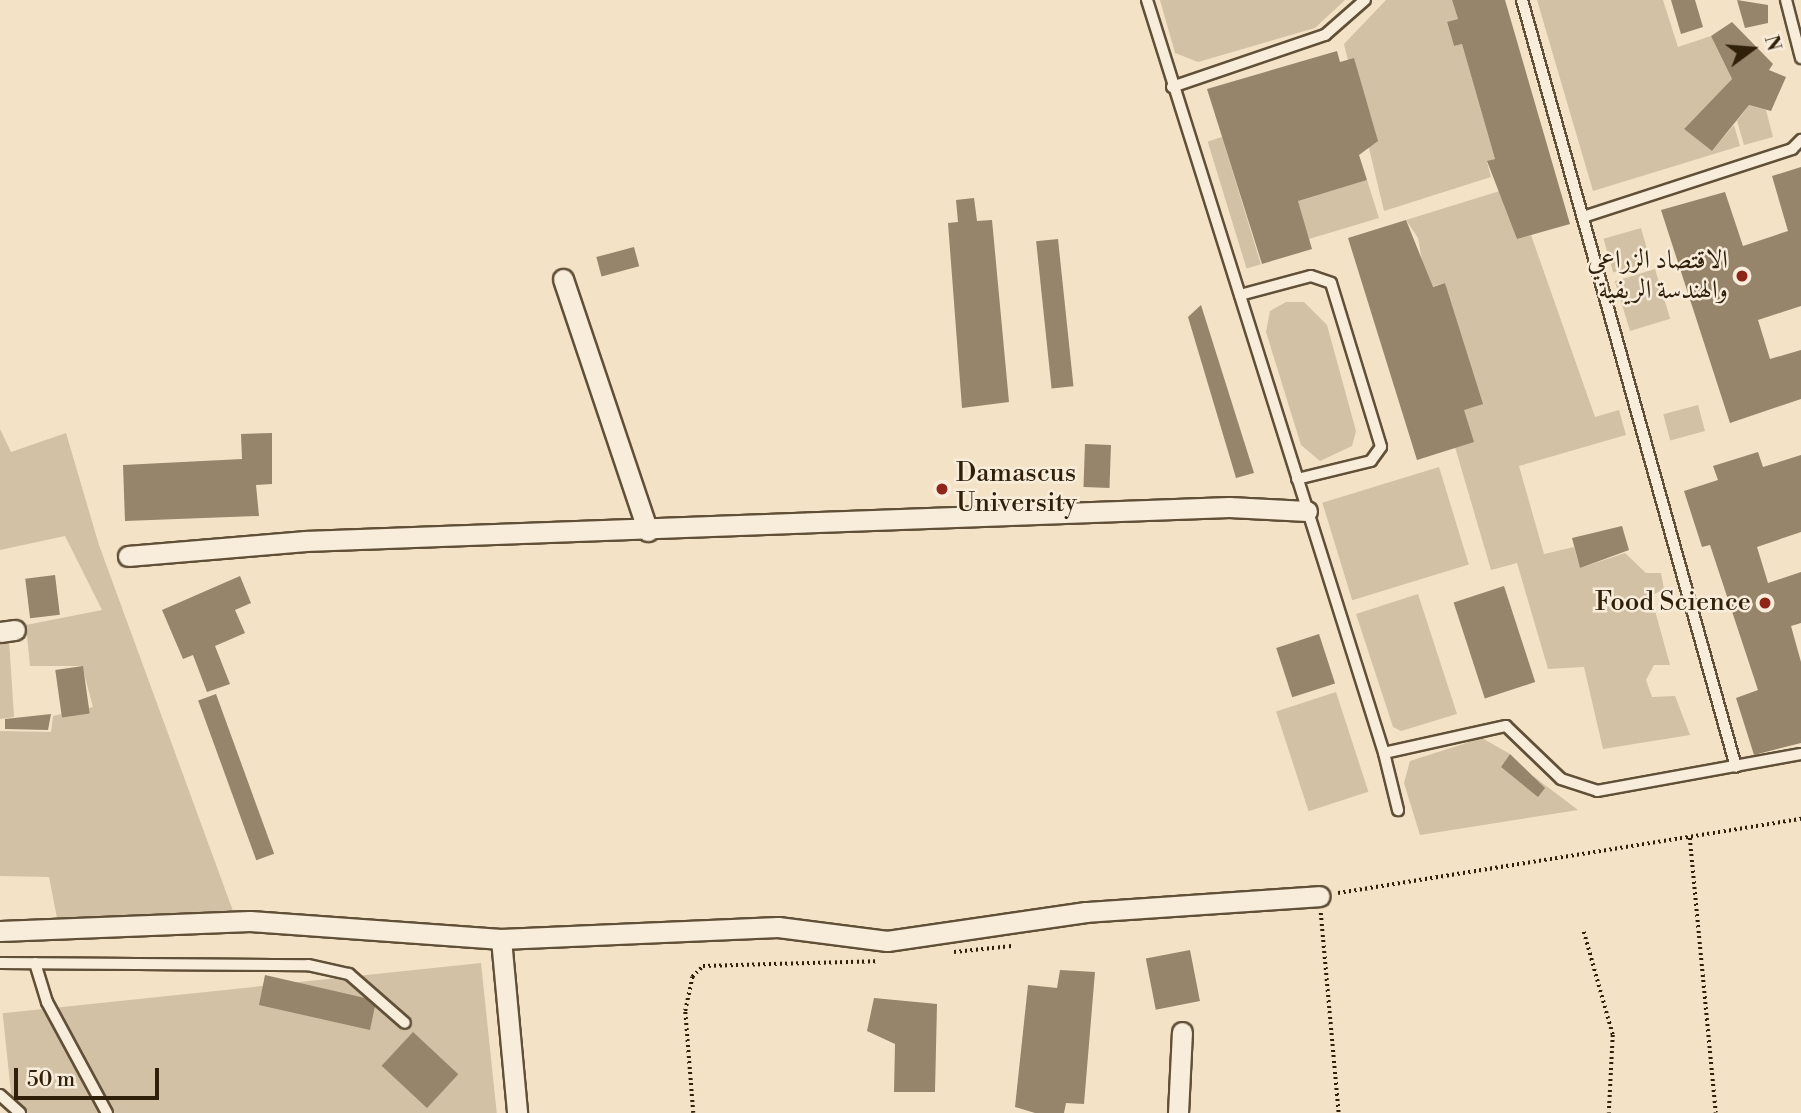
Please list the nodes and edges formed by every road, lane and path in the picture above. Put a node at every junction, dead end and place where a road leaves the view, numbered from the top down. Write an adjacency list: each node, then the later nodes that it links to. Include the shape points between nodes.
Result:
1 (1147, 0): 6 (lane)
2 (1365, 0): 6 (lane, via 1325,35)
3 (1522, 0): 8 (lane)
4 (1786, 0): 5 (lane)
5 (1801, 58)
6 (1172, 87): 10 (lane)
7 (1801, 140): 8 (lane, via 1792,149)
8 (1583, 217): 17 (lane)
9 (563, 279): 13 (street)
10 (1240, 295): 11 (lane); 11 (lane, via 1311,276 1331,283 1381,447 1371,461)
11 (1297, 479): 12 (lane)
12 (1307, 511): 13 (street, via 1229,507); 15 (lane)
13 (648, 531): 14 (street, via 305,541)
14 (128, 556)
15 (1384, 753): 17 (lane, via 1506,726 1561,779 1580,789); 18 (lane)
16 (1801, 754): 17 (lane)
17 (1735, 767)
18 (1398, 810)
19 (1801, 819): 20 (path)
20 (1690, 838): 21 (path); 40 (path)
21 (1319, 896): 24 (street, via 1086,912 887,941 778,927); 38 (path)
22 (0, 931): 24 (street, via 250,921)
23 (1584, 932): 39 (path, via 1613,1035)
24 (501, 939): 35 (street)
25 (1012, 946): 26 (path)
26 (944, 954)
27 (890, 959): 36 (path, via 703,966 692,977 685,1011)
28 (0, 963): 29 (lane)
29 (36, 963): 30 (lane, via 308,965 349,974); 34 (lane, via 47,1002)
30 (405, 1023)
31 (1182, 1032): 37 (street)
32 (0, 1095): 33 (lane)
33 (20, 1113)
34 (107, 1113)
35 (517, 1113)
36 (693, 1113)
37 (1178, 1113)
38 (1339, 1113)
39 (1609, 1113)
40 (1716, 1113)

